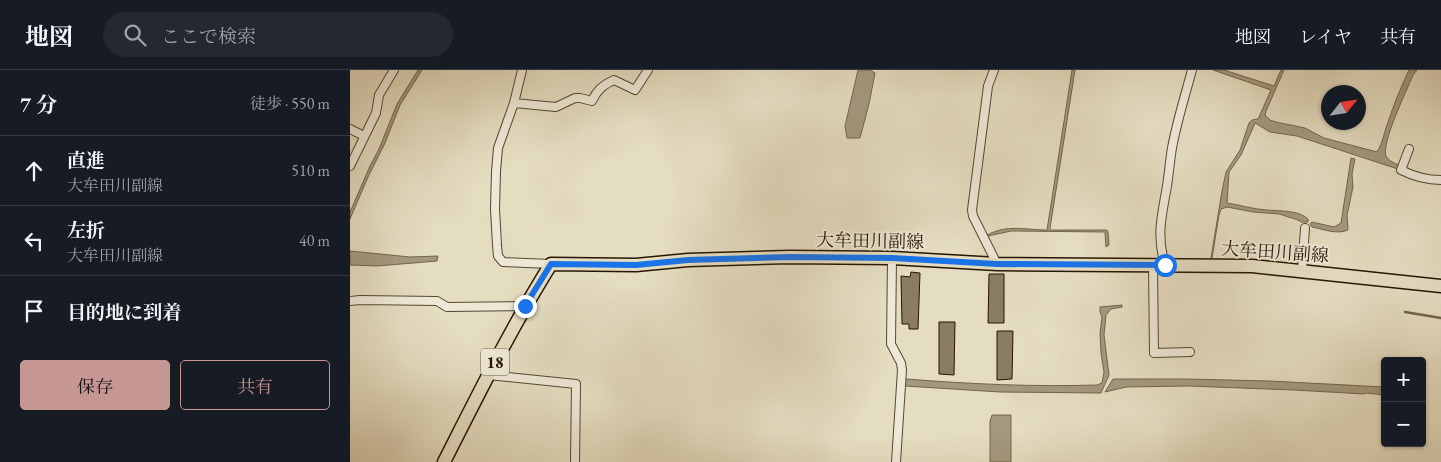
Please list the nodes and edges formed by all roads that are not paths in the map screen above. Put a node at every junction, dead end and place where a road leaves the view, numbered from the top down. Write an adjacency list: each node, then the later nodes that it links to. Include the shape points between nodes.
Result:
1 (394, 70): 8 (street, via 378,95 376,114)
2 (522, 70): 6 (street)
3 (648, 70): 6 (street, via 635,90 614,80 603,85 592,101 575,98 556,107)
4 (994, 70): 15 (street, via 988,86 972,210)
5 (1192, 70): 16 (street, via 1172,148 1162,208)
6 (514, 103): 14 (street, via 498,148 495,209 498,256 503,262)
7 (350, 129): 8 (street)
8 (364, 136): 10 (street)
9 (1408, 149): 11 (street, via 1403,167 1412,176)
10 (350, 166)
11 (1441, 180)
12 (1305, 228): 17 (street)
13 (892, 258): 14 (main road, 大牟田川副線, via 789,257 636,265); 15 (main road, 大牟田川副線); 25 (street, via 891,344 902,370)
14 (551, 264): 20 (main road, 18)
15 (997, 264): 16 (main road, 大牟田川副線)
16 (1159, 265): 17 (main road, 大牟田川副線); 21 (street, via 1154,352)
17 (1302, 270): 18 (main road, 大牟田川副線)
18 (1441, 286)
19 (350, 301): 20 (street, via 437,301 447,307)
20 (525, 306): 22 (main road, 18)
21 (1190, 352)
22 (488, 375): 23 (main road, 18); 24 (street, via 576,384)
23 (444, 462)
24 (575, 462)
25 (896, 462)

